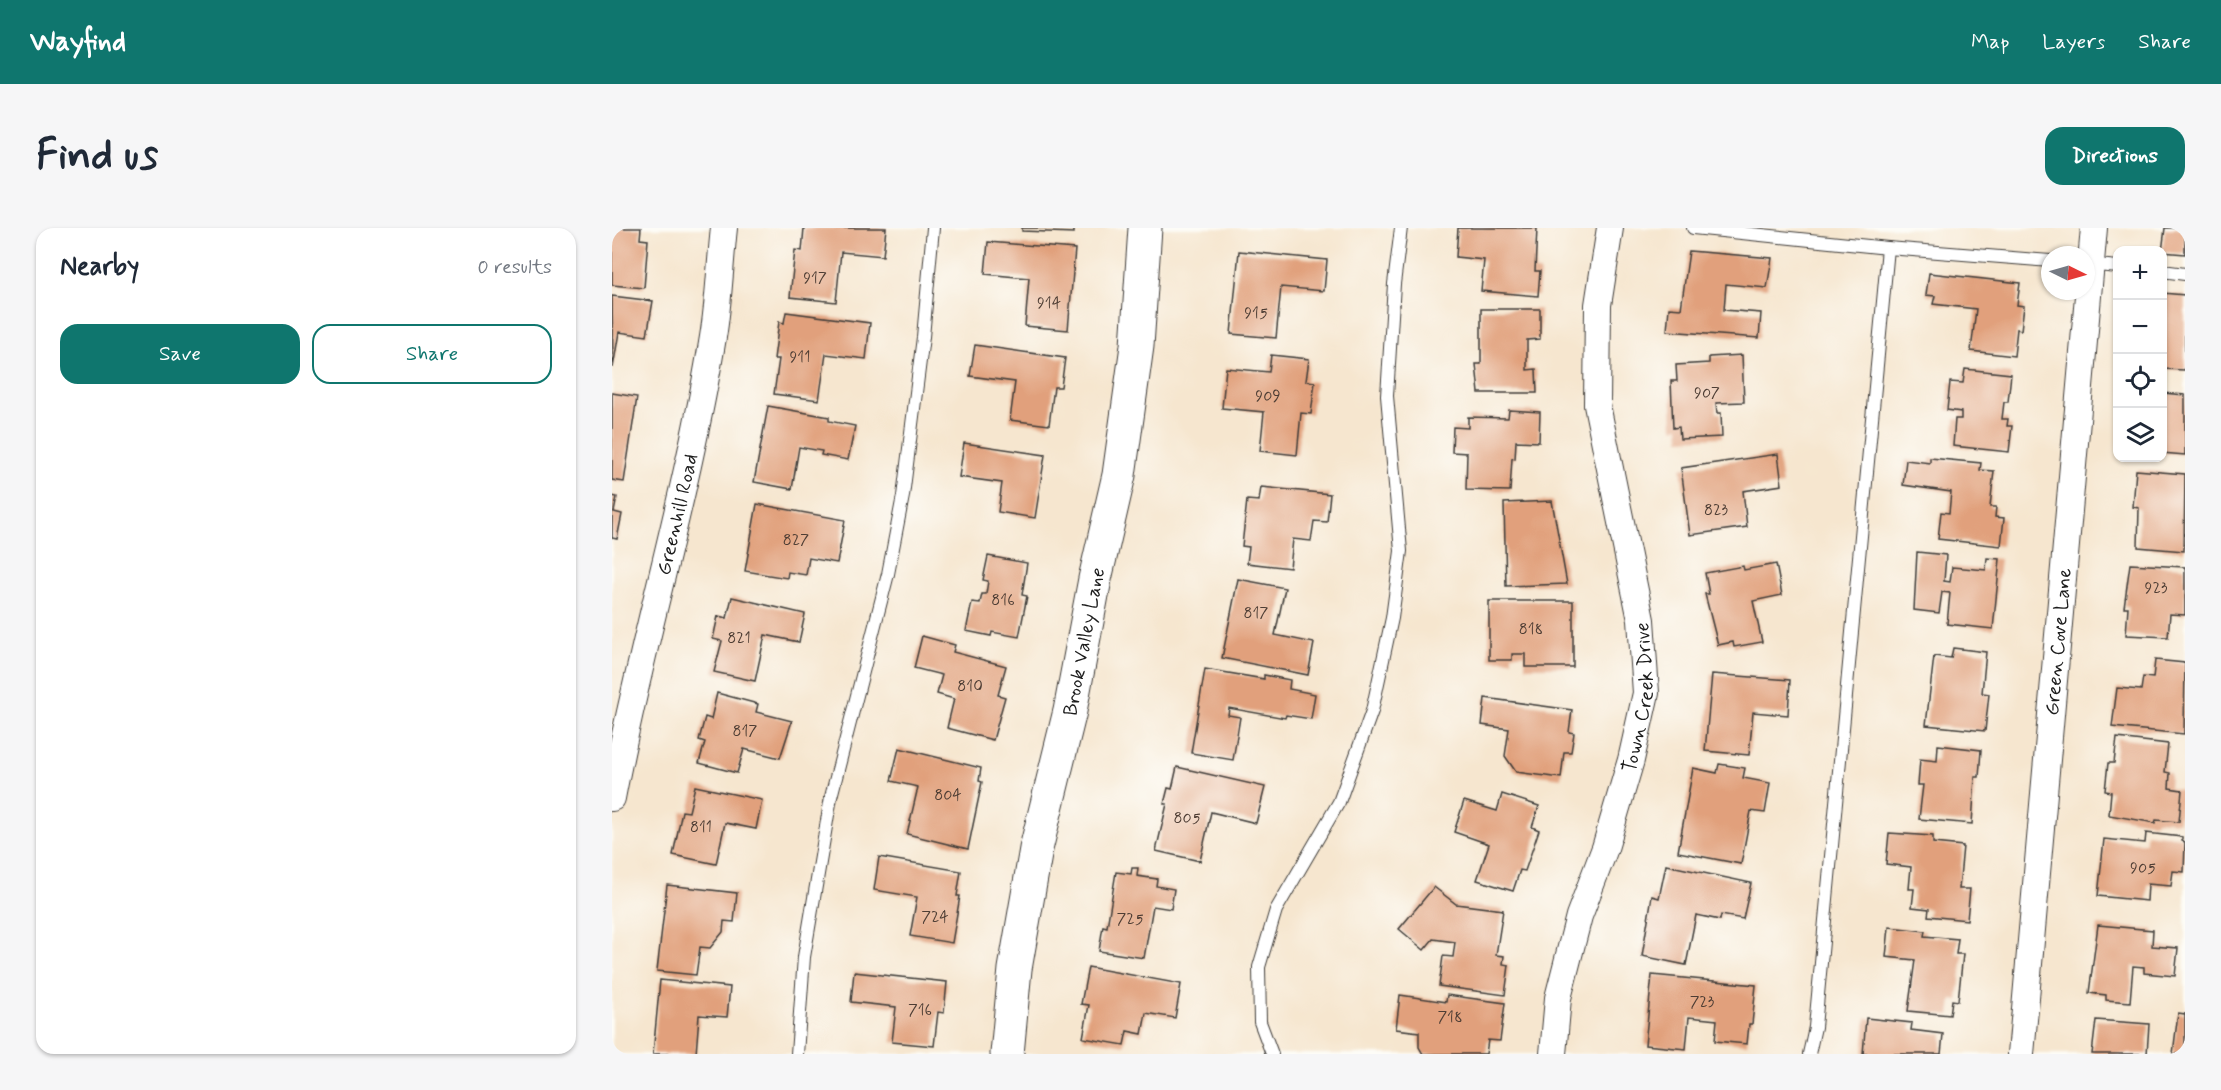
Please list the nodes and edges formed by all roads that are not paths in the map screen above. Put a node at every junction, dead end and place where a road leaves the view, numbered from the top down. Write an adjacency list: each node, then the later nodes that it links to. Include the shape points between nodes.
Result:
1 (724, 228): 16 (street, Greenhill Road, via 714,335 693,445 627,719)
2 (933, 228): 17 (lane, via 903,496 888,573 831,796 804,957)
3 (1145, 228): 18 (street, Brook Valley Lane, via 1137,346 1119,475 1070,711 1036,849 1015,969)
4 (1401, 228): 19 (lane, via 1387,396 1401,551 1392,618 1372,711 1339,801 1276,910 1259,967 1260,1022)
5 (1610, 228): 20 (street, Town Creek Drive, via 1599,305 1597,405 1641,620 1646,693 1605,848 1578,916 1558,998)
6 (1693, 228): 9 (lane)
7 (2094, 228): 8 (street, Green Cove Lane)
8 (2091, 246)
9 (1888, 248): 10 (lane); 21 (lane, via 1815,1027)
10 (2041, 260)
11 (2095, 265): 12 (lane)
12 (2113, 266)
13 (2167, 272): 14 (lane)
14 (2185, 274)
15 (2085, 300): 22 (street, Green Cove Lane)
16 (612, 798)
17 (797, 1054)
18 (1007, 1054)
19 (1272, 1054)
20 (1553, 1054)
21 (1809, 1054)
22 (2021, 1054)

